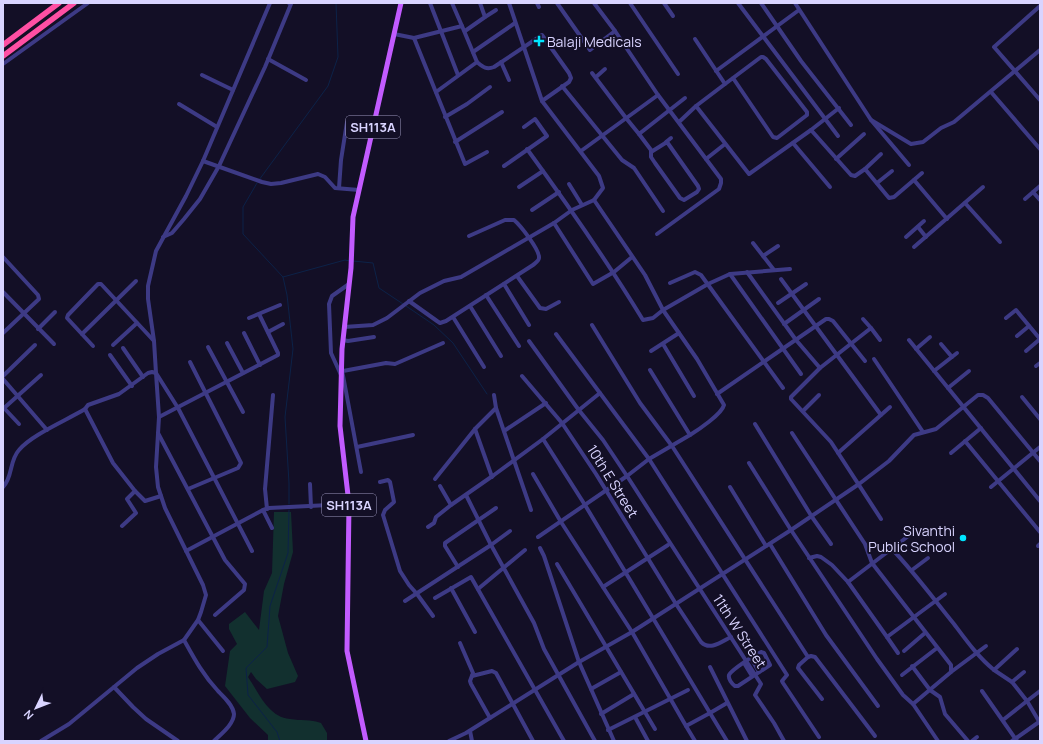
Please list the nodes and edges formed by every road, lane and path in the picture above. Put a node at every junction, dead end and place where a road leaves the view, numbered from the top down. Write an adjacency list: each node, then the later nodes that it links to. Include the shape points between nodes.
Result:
1 (59, 3): 34 (highway)
2 (74, 3): 38 (highway)
3 (88, 3): 42 (street)
4 (270, 3): 57 (street)
5 (290, 3): 39 (street)
6 (401, 3): 30 (main road, SH113A)
7 (430, 3): 27 (street)
8 (452, 3): 25 (street)
9 (480, 3): 23 (street)
10 (509, 3): 24 (street)
11 (558, 3): 29 (street, via 590,50)
12 (601, 3): 18 (street)
13 (630, 3): 47 (street)
14 (664, 3): 22 (street)
15 (738, 3): 31 (street)
16 (761, 3): 26 (street)
17 (795, 3): 21 (street)
18 (595, 5): 29 (street)
19 (1040, 6): 45 (street, via 994,47)
20 (496, 10): 23 (street)
21 (799, 10): 26 (street); 72 (street)
22 (673, 16)
23 (485, 17): 28 (street)
24 (515, 23): 35 (street); 37 (street)
25 (462, 26): 27 (street); 28 (street)
26 (777, 26): 31 (street); 66 (street)
27 (441, 31): 32 (street); 49 (street)
28 (465, 31): 37 (street)
29 (615, 31): 60 (street)
30 (394, 34): 32 (street); 112 (main road, SH113A)
31 (763, 37): 44 (street); 71 (street)
32 (414, 38): 58 (street)
33 (695, 38): 44 (street)
34 (3, 44)
35 (523, 46): 41 (street); 55 (street, via 542,35 571,78); 63 (street)
36 (1040, 51): 45 (street)
37 (473, 52): 40 (street)
38 (3, 56)
39 (268, 59): 52 (street); 98 (street)
40 (477, 62): 41 (street, via 487,69); 49 (street)
41 (501, 62): 53 (street)
42 (3, 64)
43 (605, 69): 50 (street)
44 (716, 71): 54 (street)
45 (1016, 71): 59 (street); 62 (street)
46 (592, 73): 50 (street)
47 (678, 74)
48 (202, 75): 57 (street)
49 (458, 75): 58 (street)
50 (596, 77): 70 (street)
51 (733, 78): 51 (street, via 761,57 764,58 807,115 777,138 773,137); 54 (street)
52 (306, 80)
53 (509, 80)
54 (725, 84): 65 (street)
55 (562, 86): 63 (street); 81 (street)
56 (490, 87): 69 (street)
57 (233, 90): 76 (street)
58 (436, 92): 69 (street)
59 (991, 92): 72 (street, via 954,122 941,128 923,142 911,144); 89 (street)
60 (658, 95): 67 (street); 70 (street)
61 (685, 98): 67 (street)
62 (1040, 100)
63 (542, 101): 90 (street)
64 (179, 104): 76 (street)
65 (696, 106): 74 (street); 87 (street)
66 (839, 108): 71 (street); 75 (street)
67 (669, 111): 74 (street); 79 (street)
68 (502, 112): 84 (street)
69 (445, 117): 84 (street)
70 (626, 118): 79 (street); 81 (street)
71 (825, 119): 78 (street); 82 (street)
72 (871, 120): 97 (street)
73 (347, 122): 111 (street)
74 (679, 122): 94 (street)
75 (852, 125)
76 (217, 127): 96 (street)
77 (524, 127): 88 (street, via 535,119 547,136)
78 (811, 130): 86 (street); 95 (street)
79 (640, 134): 92 (street)
80 (864, 134): 95 (street)
81 (603, 135): 90 (street); 122 (street, via 622,160 634,168)
82 (838, 136)
83 (671, 138): 85 (street)
84 (455, 142): 91 (street, via 465,164)
85 (666, 142): 92 (street); 92 (street, via 698,187 697,192 684,200 680,198 651,157)
86 (794, 143): 87 (street, via 749,174); 109 (street)
87 (725, 144): 94 (street)
88 (527, 149): 99 (street); 102 (street)
89 (1040, 149)
90 (581, 151): 115 (street, via 599,176 603,188)
91 (488, 152)
92 (651, 152)
93 (881, 154): 100 (street)
94 (706, 159): 127 (street, via 722,183 719,189)
95 (836, 159): 100 (street, via 851,175 855,176)
96 (203, 161): 98 (street); 129 (street)
97 (909, 165)
98 (219, 166): 111 (street, via 271,184 318,174 325,177 335,188); 129 (street, via 200,199 172,233)
99 (504, 166)
100 (865, 169): 105 (street)
101 (892, 170): 105 (street)
102 (543, 171): 108 (street); 113 (street)
103 (922, 173): 104 (street)
104 (914, 180): 105 (street, via 894,198 887,195); 123 (street)
105 (877, 183)
106 (569, 184): 119 (street)
107 (1040, 186): 114 (street)
108 (519, 187)
109 (830, 187)
110 (983, 187): 118 (street)
111 (340, 188): 112 (street)
112 (359, 190): 149 (main road, SH113A, via 353,217)
113 (559, 192): 120 (street); 121 (street)
114 (1033, 192): 116 (street); 117 (street)
115 (594, 200): 119 (street); 139 (street)
116 (1025, 200)
117 (1040, 200)
118 (966, 203): 123 (street); 133 (street)
119 (582, 205): 121 (street)
120 (532, 210)
121 (572, 210): 125 (street); 142 (street)
122 (663, 211)
123 (947, 219): 132 (street)
124 (924, 221): 126 (street)
125 (554, 223): 130 (street); 142 (street, via 593,284)
126 (918, 227): 131 (street); 132 (street)
127 (657, 234)
128 (469, 236): 130 (street, via 509,219 514,220)
129 (163, 237): 196 (street, via 156,250 148,286)
130 (529, 237): 145 (street, via 540,256 539,260); 159 (street, via 461,277 444,281 420,293)
131 (906, 237)
132 (926, 237): 136 (street)
133 (1000, 242)
134 (753, 243): 137 (street)
135 (778, 246): 137 (street)
136 (914, 248)
137 (763, 256): 141 (street)
138 (3, 257): 166 (street, via 39,297 39,300)
139 (632, 257): 142 (street); 163 (street, via 645,275)
140 (790, 269): 141 (street)
141 (774, 270): 143 (street)
142 (614, 272): 163 (street, via 643,320 653,318)
143 (747, 272): 144 (street); 174 (street)
144 (730, 274): 151 (street); 211 (street)
145 (517, 276): 150 (street); 158 (street, via 540,308 546,309)
146 (781, 279): 154 (street)
147 (136, 281): 157 (street)
148 (670, 283): 151 (street, via 695,272)
149 (349, 284): 179 (main road, SH113A); 229 (street, via 332,296 329,304 331,353)
150 (504, 284): 155 (street); 175 (street)
151 (708, 284): 163 (street); 222 (street)
152 (806, 284): 154 (street)
153 (3, 292): 166 (street)
154 (793, 293): 160 (street); 164 (street)
155 (486, 295): 162 (street); 207 (street)
156 (819, 299): 164 (street)
157 (116, 301): 172 (street); 186 (street); 186 (street, via 101,284 97,284 68,317)
158 (559, 302)
159 (408, 303): 168 (street, via 440,322); 179 (street, via 373,325)
160 (778, 304)
161 (280, 305): 167 (street)
162 (470, 306): 168 (street); 217 (street)
163 (663, 310): 185 (street)
164 (804, 310): 174 (street); 177 (street)
165 (55, 312): 181 (street)
166 (23, 314): 181 (street); 183 (street)
167 (259, 314): 169 (street); 182 (street)
168 (453, 317): 224 (street)
169 (249, 318)
170 (1006, 318): 178 (street, via 1016,310)
171 (864, 319): 180 (street)
172 (137, 323): 196 (street); 205 (street)
173 (283, 324): 182 (street)
174 (784, 324): 193 (street)
175 (529, 325)
176 (592, 325): 278 (street, via 640,403)
177 (815, 326): 193 (street); 200 (street, via 829,318); 216 (street)
178 (1029, 326): 188 (street); 191 (street)
179 (344, 327): 192 (main road, SH113A)
180 (871, 328): 194 (street); 200 (street)
181 (38, 329): 201 (street)
182 (268, 332): 223 (street, via 278,354)
183 (3, 333)
184 (244, 333): 223 (street)
185 (679, 333): 202 (street); 244 (street)
186 (82, 334): 206 (street)
187 (556, 334): 243 (street)
188 (1017, 336)
189 (374, 337): 192 (street)
190 (930, 337): 210 (street)
191 (1040, 339): 213 (street)
192 (343, 340): 229 (main road, SH113A)
193 (796, 340): 211 (street); 225 (street)
194 (880, 340)
195 (909, 340): 210 (street)
196 (154, 341): 230 (street)
197 (529, 341): 258 (street, 11th W Street)
198 (227, 343): 231 (street)
199 (443, 343): 229 (street, via 395,364 386,363)
200 (851, 343): 216 (street); 220 (street)
201 (54, 344)
202 (662, 344): 212 (street); 249 (street)
203 (941, 344): 218 (street)
204 (35, 345): 234 (street)
205 (113, 345)
206 (93, 346)
207 (519, 346)
208 (208, 347): 238 (street)
209 (123, 348): 236 (street)
210 (916, 349): 227 (street)
211 (782, 350): 222 (street); 232 (street)
212 (650, 351)
213 (1026, 351)
214 (957, 353): 218 (street)
215 (110, 355): 239 (street)
216 (837, 355): 225 (street); 261 (street)
217 (501, 356)
218 (952, 357): 227 (street)
219 (874, 359): 272 (street)
220 (865, 361)
221 (190, 362): 242 (street)
222 (764, 362): 240 (street); 244 (street)
223 (260, 365): 231 (street)
224 (484, 367)
225 (820, 368): 259 (street, via 791,397)
226 (650, 370): 275 (street)
227 (934, 371): 241 (street)
228 (968, 371): 241 (street)
229 (342, 372): 279 (street); 310 (main road, SH113A, via 340,426)
230 (156, 373): 236 (street, via 148,373); 255 (street); 262 (street)
231 (244, 373): 238 (street)
232 (801, 374)
233 (41, 375): 245 (street)
234 (3, 376)
235 (522, 376): 251 (street, 10th E Street)
236 (143, 377): 239 (street)
237 (3, 379): 245 (street)
238 (226, 382): 242 (street); 260 (street)
239 (132, 386): 257 (street, via 119,394 93,402)
240 (783, 388)
241 (948, 388): 253 (street)
242 (205, 393): 255 (street); 293 (street, via 241,464 238,468)
243 (600, 393): 258 (street); 284 (street)
244 (717, 394): 275 (street, via 724,407)
245 (17, 395): 254 (street); 269 (street)
246 (494, 395): 256 (street)
247 (819, 395): 259 (street)
248 (273, 396): 315 (street, via 265,488)
249 (694, 396)
250 (1022, 397): 263 (street)
251 (546, 403): 264 (street, 10th E Street); 270 (street)
252 (890, 407): 261 (street)
253 (963, 407): 267 (street); 272 (street, via 936,429); 282 (street, via 978,395 985,396)
254 (4, 408): 265 (street)
255 (178, 408): 262 (street); 293 (street)
256 (496, 408): 268 (street); 270 (street)
257 (85, 409): 269 (street); 305 (street, via 113,462)
258 (579, 410): 264 (street); 291 (street, 11th W Street)
259 (803, 411): 281 (street)
260 (243, 412)
261 (881, 415): 281 (street)
262 (159, 417): 271 (street)
263 (1040, 419)
264 (562, 423): 276 (street); 304 (street, 10th E Street)
265 (19, 424)
266 (756, 424): 317 (street)
267 (981, 428): 277 (street); 288 (street)
268 (475, 429): 292 (street); 294 (street)
269 (47, 430): 300 (street, via 18,450 12,461 9,478)
270 (504, 431): 285 (street)
271 (157, 432): 303 (street); 307 (street, via 156,467)
272 (923, 432): 298 (street, via 914,435 888,461)
273 (792, 433): 308 (street)
274 (413, 435): 279 (street)
275 (690, 435): 278 (street)
276 (543, 439): 285 (street); 312 (street)
277 (965, 442): 283 (street); 295 (street)
278 (672, 446): 284 (street); 343 (street)
279 (357, 447): 289 (street)
280 (1040, 447): 282 (street)
281 (838, 452): 298 (street)
282 (1033, 452): 286 (street); 288 (street)
283 (951, 453)
284 (649, 459): 291 (street); 350 (street)
285 (514, 460): 292 (street); 316 (street)
286 (1040, 461)
287 (749, 462): 325 (street)
288 (1013, 468): 295 (street); 309 (street)
289 (361, 472)
290 (533, 474): 320 (street)
291 (627, 476): 304 (street); 355 (street, 11th W Street)
292 (492, 477): 306 (street)
293 (214, 478): 303 (street); 321 (street)
294 (435, 479)
295 (998, 481): 302 (street); 327 (street)
296 (380, 482): 356 (street, via 389,481 394,502 385,510 383,516 398,567)
297 (310, 484): 313 (street)
298 (859, 484): 308 (street); 318 (street)
299 (440, 486): 311 (street)
300 (3, 487)
301 (730, 487): 334 (street)
302 (991, 487)
303 (188, 489): 329 (street)
304 (606, 490): 312 (street); 340 (street, 10th E Street)
305 (135, 491): 307 (street, via 145,502); 322 (street, via 127,499 136,514)
306 (466, 495): 311 (street); 319 (street)
307 (161, 496): 338 (street)
308 (836, 501): 317 (street); 344 (street, via 865,544)
309 (1040, 501)
310 (349, 504): 313 (street); 430 (main road, SH113A, via 347,651)
311 (451, 505): 323 (street)
312 (584, 505): 320 (street); 349 (street)
313 (311, 507): 315 (street)
314 (496, 508): 319 (street)
315 (266, 509): 321 (street); 324 (street)
316 (531, 510)
317 (812, 517): 325 (street); 331 (street)
318 (881, 519)
319 (478, 520): 332 (street); 346 (street, via 445,543)
320 (561, 522): 330 (street); 352 (street)
321 (238, 523): 329 (street); 339 (street)
322 (122, 526)
323 (428, 527)
324 (272, 528)
325 (791, 530): 334 (street); 341 (street)
326 (510, 531): 332 (street)
327 (1040, 532)
328 (911, 534): 336 (street)
329 (213, 536): 338 (street); 362 (street, via 225,560 246,587)
330 (538, 536)
331 (831, 544)
332 (491, 545): 346 (street); 347 (street)
333 (668, 545): 340 (street)
334 (768, 545): 343 (street); 411 (street, via 826,635)
335 (540, 548): 384 (street, via 562,606)
336 (891, 548): 344 (street); 348 (street)
337 (524, 550): 347 (street)
338 (186, 551): 366 (street, via 206,594)
339 (252, 551)
340 (648, 558): 349 (street); 361 (street, 10th E Street)
341 (809, 558): 351 (street, via 824,558); 410 (street, via 877,659 903,695)
342 (928, 558): 348 (street)
343 (746, 559): 350 (street); 383 (street)
344 (872, 563): 351 (street); 364 (street)
345 (557, 564): 375 (street)
346 (458, 567): 356 (street)
347 (503, 567): 354 (street); 393 (street, via 534,623)
348 (912, 570): 360 (street)
349 (626, 572): 352 (street); 365 (street)
350 (723, 574): 355 (street); 424 (street, via 787,675 782,681 783,684)
351 (848, 582): 371 (street)
352 (603, 587): 368 (street)
353 (451, 588): 354 (street, via 471,577); 358 (street); 367 (street)
354 (478, 588): 398 (street)
355 (700, 590): 361 (street); 370 (street, 11th W Street)
356 (417, 594): 359 (street); 363 (street)
357 (945, 594): 360 (street)
358 (435, 598)
359 (405, 601)
360 (935, 602): 364 (street); 381 (street)
361 (676, 604): 365 (street); 370 (street, 10th E Street, via 704,645 713,647)
362 (215, 615)
363 (433, 616)
364 (913, 617): 369 (street); 371 (street)
365 (654, 618): 368 (street); 413 (street)
366 (198, 620): 372 (street); 378 (street)
367 (475, 632)
368 (632, 632): 375 (street); 406 (street)
369 (925, 633): 376 (street); 379 (street)
370 (731, 637): 385 (street, 11th W Street)
371 (887, 637): 380 (street)
372 (184, 640): 397 (street, via 137,668); 429 (street, via 201,671 232,708 234,714)
373 (460, 643): 395 (street)
374 (986, 646): 381 (street)
375 (606, 647): 384 (street); 389 (street)
376 (936, 648): 387 (street); 390 (street, via 951,665)
377 (1017, 650): 388 (street)
378 (223, 651)
379 (904, 651)
380 (898, 653)
381 (977, 653): 388 (street); 390 (street)
382 (751, 658): 385 (street); 392 (street); 392 (street, via 761,652 770,663 768,668)
383 (808, 658): 405 (street, via 798,668); 423 (street, via 815,657)
384 (579, 662): 393 (street); 399 (street)
385 (745, 662): 392 (street, 11th W Street); 392 (street, via 730,674 732,684 738,686)
386 (710, 666): 409 (street)
387 (912, 666): 394 (street); 401 (street)
388 (994, 670): 396 (street)
389 (621, 672): 399 (street); 404 (street)
390 (951, 672): 401 (street)
391 (1024, 672): 396 (street)
392 (755, 674): 441 (street, 11th W Street, via 761,684 755,695)
393 (558, 675): 398 (street); 435 (street)
394 (902, 675)
395 (472, 676): 408 (street, via 494,671); 416 (street, via 471,684)
396 (1012, 682): 407 (street)
397 (114, 687): 427 (street, via 69,724); 428 (street, via 146,719)
398 (535, 689): 408 (street); 434 (street)
399 (591, 689): 414 (street)
400 (688, 690): 406 (street)
401 (930, 690): 410 (street); 443 (street, via 940,697 944,714)
402 (982, 691): 417 (street)
403 (1040, 691): 407 (street)
404 (634, 694): 412 (street); 414 (street)
405 (822, 699)
406 (671, 700): 412 (street); 419 (street)
407 (1027, 701): 417 (street); 418 (street)
408 (512, 704): 416 (street); 433 (street)
409 (727, 704): 413 (street); 440 (street)
410 (913, 704): 442 (street)
411 (878, 706)
412 (645, 712): 415 (street); 420 (street)
413 (710, 713): 419 (street); 439 (street)
414 (602, 714): 421 (street)
415 (636, 717): 421 (street); 437 (street)
416 (490, 718): 422 (street)
417 (1002, 720): 426 (street)
418 (1040, 722): 426 (street)
419 (686, 726): 438 (street)
420 (655, 729)
421 (608, 730): 436 (street)
422 (470, 731): 431 (street); 432 (street)
423 (875, 736)
424 (819, 737)
425 (977, 737): 444 (street)
426 (1015, 740)
427 (41, 741)
428 (178, 741)
429 (214, 741)
430 (366, 741)
431 (448, 741)
432 (472, 741)
433 (533, 741)
434 (564, 741)
435 (595, 741)
436 (614, 741)
437 (648, 741)
438 (695, 741)
439 (727, 741)
440 (747, 741)
441 (784, 741)
442 (938, 741)
443 (968, 741)
444 (972, 741)

